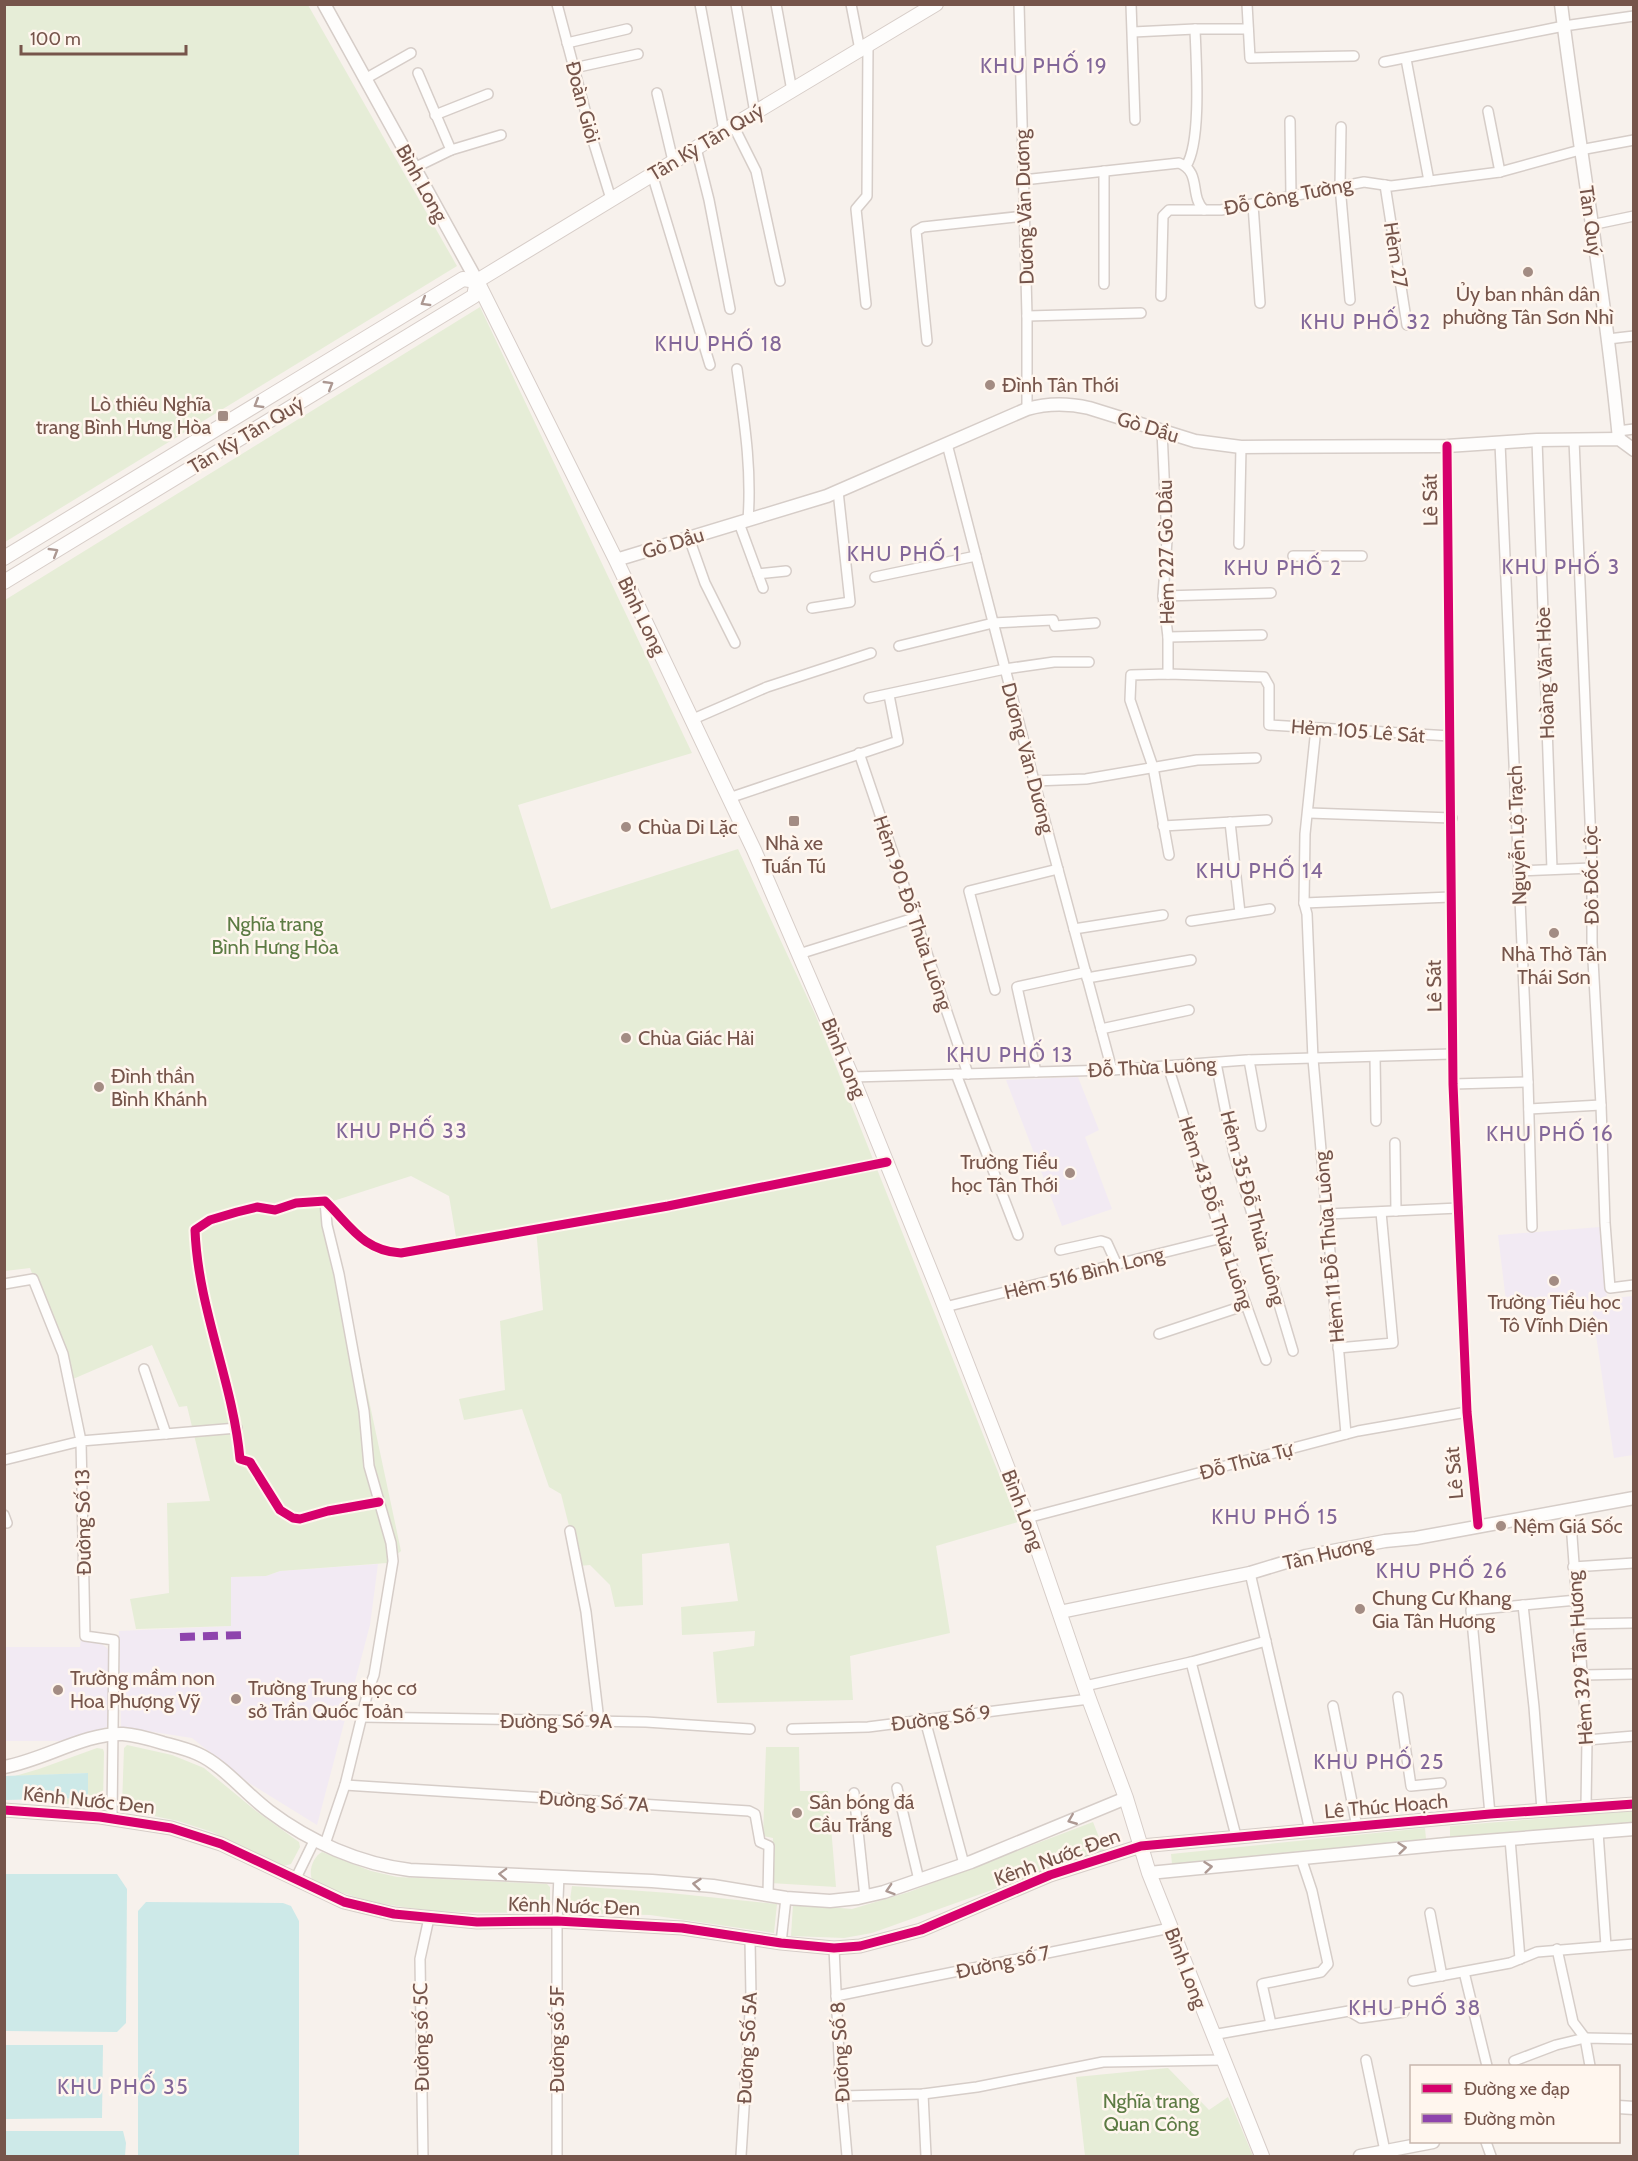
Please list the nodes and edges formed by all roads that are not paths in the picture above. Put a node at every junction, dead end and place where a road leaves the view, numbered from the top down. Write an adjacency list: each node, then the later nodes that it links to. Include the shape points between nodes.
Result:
1 (324, 4): 27 (street, Bình Long)
2 (557, 4): 18 (street, Đoàn Giỏi)
3 (700, 4): 37 (street)
4 (736, 4): 32 (street)
5 (776, 4): 28 (street)
6 (852, 4): 19 (street)
7 (936, 4): 19 (main road, Tân Kỳ Tân Quý)
8 (1019, 4): 49 (street, Dương Văn Dương)
9 (1131, 4): 17 (street)
10 (1247, 4): 16 (street)
11 (1561, 4): 13 (street, Tân Quý)
12 (1634, 16): 13 (street)
13 (1564, 26): 23 (street); 42 (street, Tân Quý)
14 (627, 29): 18 (street)
15 (1195, 29): 16 (street); 17 (street); 44 (street, via 1194,132 1192,156)
16 (1248, 29): 22 (street, via 1250,58)
17 (1133, 32): 34 (street)
18 (567, 43): 25 (street, Đoàn Giỏi)
19 (864, 47): 28 (main road, Tân Kỳ Tân Quý); 66 (street, via 867,196 856,209)
20 (411, 53): 27 (street)
21 (638, 54): 25 (street)
22 (1354, 56)
23 (1406, 59): 24 (street); 50 (street)
24 (1384, 62)
25 (574, 69): 54 (street, Đoàn Giỏi)
26 (418, 74): 33 (street)
27 (365, 79): 45 (street, Bình Long)
28 (792, 91): 32 (main road, Tân Kỳ Tân Quý)
29 (657, 93): 43 (street)
30 (488, 94): 33 (street)
31 (1488, 111): 47 (street)
32 (754, 113): 37 (main road, Tân Kỳ Tân Quý)
33 (435, 115): 41 (street)
34 (1135, 120)
35 (1290, 121): 53 (street)
36 (1341, 127): 52 (street)
37 (728, 128): 40 (main road, Tân Kỳ Tân Quý); 61 (street, via 756,171)
38 (501, 135): 41 (street)
39 (1634, 140): 42 (street, Đỗ Công Tường)
40 (696, 148): 43 (main road, Tân Kỳ Tân Quý); 67 (street)
41 (451, 150): 45 (street)
42 (1580, 150): 47 (street, Đỗ Công Tường); 59 (street, Tân Quý)
43 (673, 161): 48 (main road, Tân Kỳ Tân Quý)
44 (1186, 166): 46 (street, via 1179,163); 56 (street, Đỗ Công Tường)
45 (414, 168): 60 (street, Bình Long)
46 (1104, 171): 49 (street); 62 (street)
47 (1500, 172): 50 (street, Đỗ Công Tường)
48 (652, 174): 54 (main road, Tân Kỳ Tân Quý); 74 (street)
49 (1023, 180): 57 (street, Dương Văn Dương)
50 (1429, 181): 51 (street, Đỗ Công Tường)
51 (1385, 185): 52 (street, Đỗ Công Tường, via 1364,182); 70 (street, Hẻm 27)
52 (1341, 186): 53 (street, Đỗ Công Tường); 64 (street)
53 (1291, 196): 55 (street, Đỗ Công Tường)
54 (611, 199): 60 (main road, Tân Kỳ Tân Quý)
55 (1253, 205): 56 (street, Đỗ Công Tường); 65 (street)
56 (1204, 210): 63 (street, via 1169,210 1163,216)
57 (1024, 216): 69 (street, Dương Văn Dương); 73 (street, via 916,231)
58 (1634, 216): 59 (street)
59 (1592, 225): 72 (street, Tân Quý)
60 (477, 281): 94 (main road, Tân Kỳ Tân Quý, one-way to 94, via 463,279); 95 (main road, Bình Long); 99 (main road, Tân Kỳ Tân Quý, one-way to 60, via 474,296)
61 (780, 281)
62 (1104, 284)
63 (1161, 296)
64 (1350, 300)
65 (1260, 303)
66 (866, 304)
67 (730, 309)
68 (1141, 313): 69 (street)
69 (1027, 316): 76 (street, Dương Văn Dương)
70 (1407, 325)
71 (1634, 336): 72 (street)
72 (1608, 339): 79 (street, Tân Quý)
73 (927, 341)
74 (710, 365)
75 (737, 369): 88 (street, via 750,485)
76 (1027, 409): 78 (street, Gò Dầu, via 1051,404 1076,405); 83 (street, Gò Dầu)
77 (1634, 429): 79 (street)
78 (1162, 431): 85 (street, Gò Dầu, via 1195,441); 102 (street, Hẻm 227 Gò Dầu, via 1167,540)
79 (1618, 435): 81 (street, Gò Dầu); 86 (street)
80 (1537, 440): 81 (street, Gò Dầu); 82 (street, Gò Dầu); 132 (street, Hoàng Văn Hòe)
81 (1575, 440): 130 (street, Đô Đốc Lộc)
82 (1500, 443): 84 (street, Gò Dầu); 133 (street, Nguyễn Lộ Trạch)
83 (947, 444): 87 (street, Gò Dầu); 91 (street, Dương Văn Dương)
84 (1447, 446): 85 (street, Gò Dầu); 118 (street, Lê Sát)
85 (1241, 447): 90 (street)
86 (1634, 450)
87 (838, 491): 88 (street, Gò Dầu); 103 (street, via 849,602)
88 (743, 521): 89 (street, Gò Dầu); 97 (street)
89 (689, 538): 95 (street, Gò Dầu); 108 (street, via 705,583)
90 (1239, 544)
91 (976, 556): 98 (street); 104 (street, Dương Văn Dương)
92 (1293, 556): 93 (street)
93 (1362, 556)
94 (4, 558)
95 (615, 560): 116 (main road, Bình Long)
96 (786, 571): 97 (street)
97 (758, 574): 100 (street)
98 (875, 577)
99 (4, 582)
100 (764, 588)
101 (1271, 593): 102 (street)
102 (1163, 596): 107 (street, Hẻm 227 Gò Dầu)
103 (812, 608)
104 (993, 623): 105 (street); 109 (street); 112 (street, Dương Văn Dương)
105 (1095, 623)
106 (1262, 635): 107 (street)
107 (1168, 637): 113 (street, Hẻm 227 Gò Dầu)
108 (735, 643)
109 (899, 646)
110 (871, 653): 116 (street, via 767,687)
111 (1089, 662): 112 (street)
112 (1005, 669): 114 (street); 122 (street, Dương Văn Dương)
113 (1168, 674): 117 (street, Hẻm 105 Lê Sát, via 1264,677 1269,686 1269,725); 121 (street, via 1131,675 1130,699)
114 (889, 695): 115 (street); 119 (street, via 898,741)
115 (869, 698)
116 (691, 720): 123 (main road, Bình Long)
117 (1316, 728): 118 (street, Hẻm 105 Lê Sát); 124 (street, Hẻm 11 Đỗ Thừa Luông)
118 (1450, 736): 125 (street, Lê Sát)
119 (859, 753): 123 (street); 139 (street, Hẻm 90 Đỗ Thừa Luông)
120 (1256, 758): 121 (street, via 1197,760)
121 (1153, 767): 122 (street, via 1086,779); 128 (street)
122 (1034, 781): 131 (street, Dương Văn Dương)
123 (729, 798): 142 (main road, Bình Long)
124 (1309, 813): 125 (street); 135 (street, Hẻm 11 Đỗ Thừa Luông)
125 (1452, 818): 134 (street, Lê Sát)
126 (1267, 820): 127 (street)
127 (1230, 822): 128 (street); 137 (street)
128 (1163, 826): 129 (street)
129 (1168, 855)
130 (1592, 868): 132 (street); 161 (street, Đô Đốc Lộc)
131 (1058, 869): 141 (street, Dương Văn Dương); 145 (street, via 969,891)
132 (1552, 869): 133 (street)
133 (1518, 871): 159 (street, Nguyễn Lộ Trạch)
134 (1451, 897): 135 (street); 148 (street, Lê Sát)
135 (1304, 903): 150 (street, Hẻm 11 Đỗ Thừa Luông)
136 (1270, 909): 137 (street)
137 (1240, 913): 140 (street)
138 (1163, 915): 141 (street)
139 (914, 918): 142 (street); 157 (street, Hẻm 90 Đỗ Thừa Luông)
140 (1191, 921)
141 (1074, 929): 144 (street, Dương Văn Dương)
142 (799, 954): 158 (main road, Bình Long)
143 (1191, 960): 144 (street)
144 (1086, 975): 147 (street, Dương Văn Dương); 155 (street, via 1017,987)
145 (994, 990)
146 (1189, 1010): 147 (street)
147 (1101, 1029): 154 (street, Dương Văn Dương)
148 (1452, 1054): 149 (street, Đỗ Thừa Luông); 160 (street, Lê Sát)
149 (1375, 1057): 150 (street, Đỗ Thừa Luông); 163 (street)
150 (1313, 1059): 151 (street, Đỗ Thừa Luông); 171 (street, Hẻm 11 Đỗ Thừa Luông)
151 (1249, 1060): 152 (street, Đỗ Thừa Luông); 164 (street)
152 (1216, 1064): 153 (street, Đỗ Thừa Luông); 183 (street, Hẻm 35 Đỗ Thừa Luông, via 1234,1154)
153 (1168, 1066): 154 (street, Đỗ Thừa Luông); 174 (street, Hẻm 43 Đỗ Thừa Luông)
154 (1112, 1070): 155 (street, Đỗ Thừa Luông)
155 (1036, 1072): 157 (street, Đỗ Thừa Luông)
156 (956, 1074): 157 (street, Đỗ Thừa Luông); 158 (street, Đỗ Thừa Luông); 173 (street)
157 (968, 1074)
158 (852, 1077): 166 (main road, Bình Long)
159 (1528, 1082): 160 (street); 162 (street, Nguyễn Lộ Trạch)
160 (1453, 1084): 168 (street, Lê Sát)
161 (1601, 1105): 162 (street); 178 (street, Đô Đốc Lộc, via 1610,1288)
162 (1529, 1109): 172 (street, Nguyễn Lộ Trạch)
163 (1376, 1120)
164 (1261, 1126)
165 (1395, 1143): 169 (street)
166 (887, 1162): 167 (street, via 401,1253 365,1242); 180 (main road, Bình Long)
167 (326, 1201): 187 (street, via 237,1212 210,1220 195,1230 208,1316); 193 (street, via 327,1225 364,1411 369,1466)
168 (1459, 1208): 169 (street); 186 (street, Lê Sát)
169 (1396, 1211): 170 (street)
170 (1381, 1212): 171 (street); 182 (street, via 1393,1343)
171 (1327, 1214): 182 (street, Hẻm 11 Đỗ Thừa Luông)
172 (1532, 1227)
173 (1018, 1235)
174 (1222, 1238): 176 (street, Hẻm 516 Bình Long); 179 (street, Hẻm 43 Đỗ Thừa Luông)
175 (1060, 1250): 176 (street, via 1101,1241 1107,1243)
176 (1117, 1264): 180 (street, Hẻm 516 Bình Long)
177 (4, 1284): 190 (street, via 33,1279 63,1354)
178 (1634, 1285)
179 (1246, 1305): 181 (street); 184 (street, Hẻm 43 Đỗ Thừa Luông)
180 (945, 1307): 195 (main road, Bình Long)
181 (1159, 1334)
182 (1338, 1348): 189 (street, Hẻm 11 Đỗ Thừa Luông)
183 (1293, 1351)
184 (1266, 1360)
185 (144, 1369): 188 (street)
186 (1467, 1412): 189 (street, Đỗ Thừa Tự); 196 (street, Lê Sát)
187 (237, 1428): 188 (street, Đường Số 13); 193 (street, via 240,1459 250,1462 287,1515 300,1519)
188 (166, 1434): 190 (street, Đường Số 13)
189 (1346, 1434): 195 (street, Đỗ Thừa Tự)
190 (81, 1441): 191 (street); 218 (street, Đường Số 13, via 85,1636 114,1640)
191 (4, 1460)
192 (1634, 1498): 194 (street, Tân Hương)
193 (379, 1502): 213 (street, via 393,1561 374,1675)
194 (1570, 1509): 196 (street, Tân Hương); 199 (street, Hẻm 329 Tân Hương)
195 (1027, 1518): 203 (main road, Bình Long)
196 (1478, 1525): 200 (street, Tân Hương, via 1306,1556)
197 (570, 1531): 215 (street, via 586,1612)
198 (1634, 1563): 199 (street)
199 (1573, 1567): 201 (street, Hẻm 329 Tân Hương)
200 (1250, 1573): 203 (street, Tân Hương); 206 (street)
201 (1577, 1600): 202 (street); 205 (street, Hẻm 329 Tân Hương)
202 (1523, 1605): 230 (street); 231 (street, via 1471,1610)
203 (1060, 1612): 210 (main road, Bình Long)
204 (1634, 1623): 205 (street)
205 (1579, 1624): 209 (street, Hẻm 329 Tân Hương)
206 (1266, 1641): 207 (street, Đường Số 9); 235 (street)
207 (1191, 1662): 210 (street, Đường Số 9); 237 (street)
208 (1634, 1674): 209 (street)
209 (1583, 1675): 220 (street, Hẻm 329 Tân Hương)
210 (1087, 1693): 214 (street, Đường Số 9); 226 (main road, Bình Long)
211 (1398, 1697): 222 (street, via 1411,1786)
212 (1334, 1706): 233 (street)
213 (362, 1717): 215 (street, Đường Số 9A); 223 (street)
214 (925, 1720): 217 (street, Đường Số 9, via 868,1727); 242 (street)
215 (599, 1721): 216 (street, Đường Số 9A)
216 (750, 1729)
217 (792, 1729)
218 (114, 1735): 221 (street, Kênh Nước Đen); 232 (street); 239 (street, Kênh Nước Đen, via 142,1737 198,1754 268,1810)
219 (1634, 1736): 220 (street)
220 (1587, 1740): 228 (street, Hẻm 329 Tân Hương)
221 (4, 1767)
222 (1441, 1783)
223 (345, 1785): 239 (street); 247 (street, Đường Số 7A, via 749,1811 755,1814 760,1842 770,1848)
224 (897, 1788): 246 (street)
225 (854, 1792): 248 (street)
226 (1126, 1798): 240 (main road, Bình Long); 242 (street, Kênh Nước Đen, one-way to 242)
227 (1634, 1804): 228 (street, Lê Thúc Hoạch)
228 (1586, 1807): 230 (street, Lê Thúc Hoạch)
229 (4, 1810): 232 (street, Kênh Nước Đen)
230 (1542, 1810): 231 (street, Lê Thúc Hoạch)
231 (1490, 1815): 233 (street, Lê Thúc Hoạch)
232 (112, 1818): 245 (street, Kênh Nước Đen, via 207,1839)
233 (1357, 1827): 235 (street, Lê Thúc Hoạch)
234 (1634, 1829): 236 (street)
235 (1310, 1831): 237 (street, Lê Thúc Hoạch)
236 (1598, 1832): 238 (street); 257 (street)
237 (1236, 1836): 240 (street, Lê Thúc Hoạch)
238 (1510, 1839): 241 (street, one-way to 238); 260 (street)
239 (320, 1842): 244 (street, Kênh Nước Đen, one-way to 239, via 398,1868 363,1860); 245 (street)
240 (1141, 1846): 243 (main road, Bình Long); 258 (street, Kênh Nước Đen, via 1050,1875 921,1930 860,1946)
241 (1300, 1858): 243 (street, one-way to 241); 266 (street, via 1312,1892 1328,1965 1321,1972 1262,1984)
242 (964, 1864): 246 (street, Kênh Nước Đen)
243 (1149, 1873): 253 (main road, Bình Long)
244 (559, 1876): 247 (street, Kênh Nước Đen, one-way to 244, via 703,1885); 252 (street, Đường số 5F)
245 (295, 1880): 251 (street, Kênh Nước Đen, via 356,1906)
246 (920, 1880): 248 (street, Kênh Nước Đen, one-way to 248)
247 (768, 1895): 249 (street, Kênh Nước Đen)
248 (865, 1897): 249 (street, Kênh Nước Đen, via 830,1901)
249 (786, 1898): 255 (street)
250 (1430, 1913): 262 (street)
251 (429, 1918): 252 (street, Kênh Nước Đen); 279 (street, Đường số 5C, via 420,1959)
252 (557, 1921): 254 (street, Kênh Nước Đen, via 682,1928); 280 (street, Đường số 5F)
253 (1170, 1928): 264 (street, Đường số 7); 267 (main road, Bình Long)
254 (750, 1939): 255 (street, Kênh Nước Đen); 281 (street, Đường Số 5A, via 751,1997)
255 (781, 1943): 258 (street, Kênh Nước Đen)
256 (1634, 1944): 257 (street)
257 (1606, 1946): 259 (street)
258 (834, 1948): 264 (street, Đường Số 8)
259 (1557, 1949): 260 (street); 268 (street, via 1573,2022)
260 (1520, 1959): 261 (street)
261 (1464, 1972): 262 (street); 273 (street)
262 (1442, 1976): 263 (street)
263 (1413, 1981)
264 (836, 1996): 276 (street, Đường Số 8)
265 (1404, 2012): 266 (street, via 1361,2018 1349,2011)
266 (1270, 2024): 267 (street)
267 (1212, 2035): 270 (main road, Bình Long)
268 (1585, 2038): 269 (street); 272 (street); 274 (street)
269 (1634, 2038)
270 (1222, 2060): 275 (street, via 1103,2062); 284 (main road, Bình Long)
271 (1366, 2060): 278 (street)
272 (1514, 2061)
273 (1487, 2065)
274 (1590, 2065)
275 (922, 2094): 276 (street); 283 (street)
276 (842, 2096): 282 (street, Đường Số 8)
277 (1429, 2143): 278 (street)
278 (1385, 2151): 285 (street)
279 (423, 2157)
280 (558, 2157)
281 (741, 2157)
282 (847, 2157)
283 (926, 2157)
284 (1262, 2157)
285 (1360, 2157)

